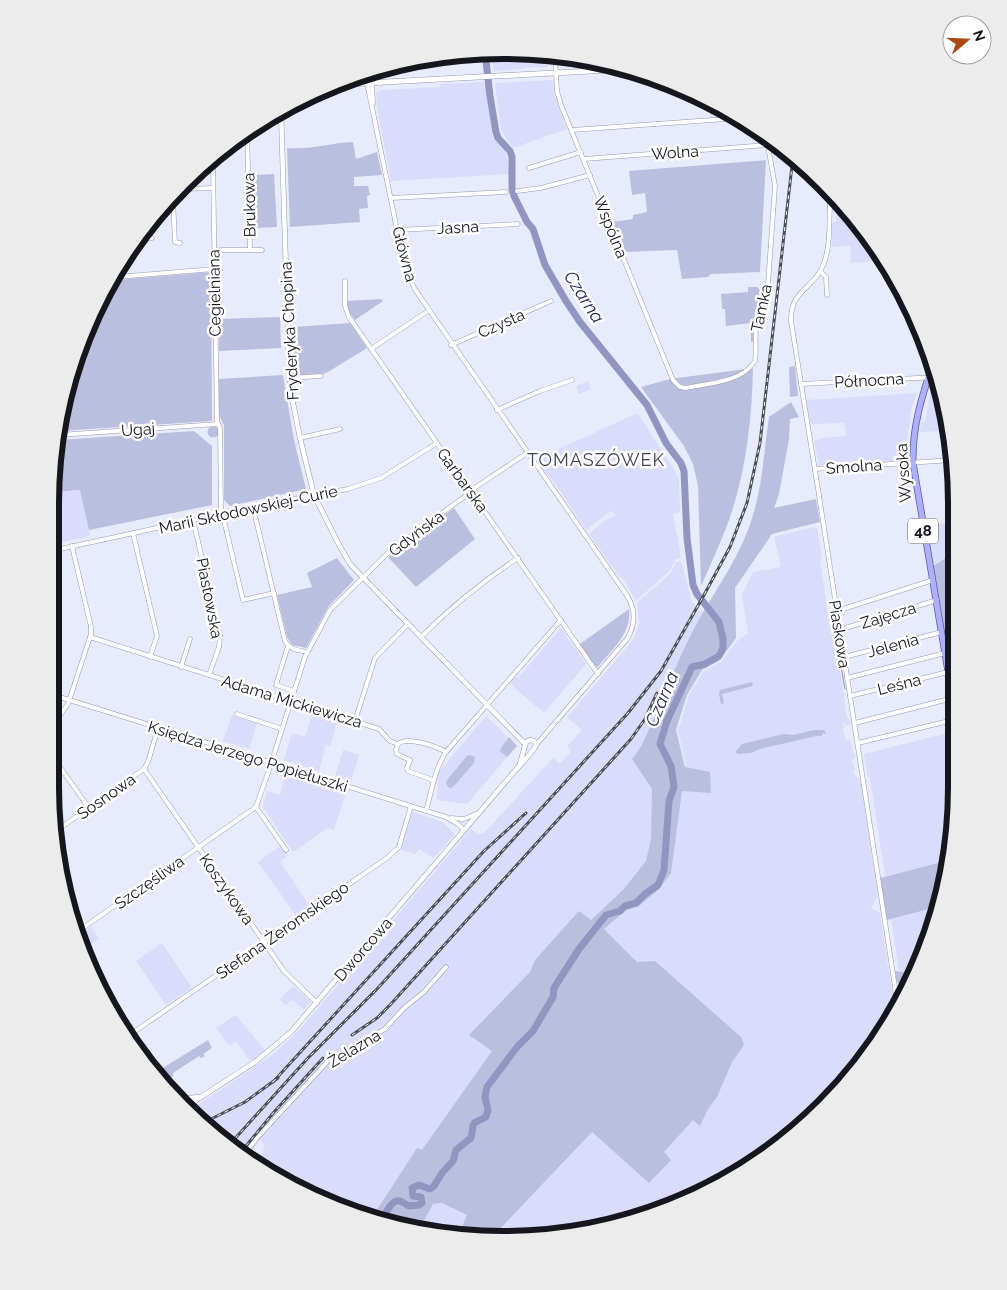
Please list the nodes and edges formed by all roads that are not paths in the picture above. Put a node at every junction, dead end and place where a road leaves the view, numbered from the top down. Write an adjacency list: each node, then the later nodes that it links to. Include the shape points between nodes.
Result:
1 (555, 62): 3 (street, Wspólna)
2 (603, 70): 3 (main road)
3 (556, 72): 4 (main road); 8 (street, Wspólna, via 558,96)
4 (370, 83): 5 (main road); 21 (street, Główna)
5 (357, 84)
6 (279, 119): 41 (street, Fryderyka Chopina)
7 (727, 119): 8 (street)
8 (572, 130): 12 (street, Wspólna)
9 (247, 140): 28 (street, Brukowa)
10 (766, 145): 13 (street, Wolna)
11 (767, 145): 43 (street, Tamka, via 775,186 768,284 757,320 755,361 744,372 725,380 686,388)
12 (581, 152): 13 (street, Wspólna); 15 (street)
13 (584, 159): 16 (street, Wspólna)
14 (213, 167): 17 (street, Cegielniana)
15 (529, 168)
16 (590, 175): 19 (street); 43 (street, Wspólna)
17 (213, 188): 18 (street); 27 (street, Cegielniana)
18 (189, 189)
19 (517, 191)
20 (506, 192): 21 (street)
21 (391, 198): 25 (street, Główna)
22 (830, 202): 31 (street, Piaskowa, via 827,249)
23 (173, 205): 26 (street, via 176,242)
24 (518, 224): 25 (street, Jasna)
25 (397, 230): 36 (street, Główna, via 408,276)
26 (180, 243)
27 (214, 250): 28 (street, Brukowa); 30 (street, Cegielniana)
28 (250, 250): 29 (street, Brukowa)
29 (262, 250)
30 (214, 269): 32 (street); 46 (street, Cegielniana)
31 (820, 271): 34 (street, via 826,277); 44 (street, Piaskowa, via 797,296 791,311)
32 (121, 277)
33 (345, 281): 38 (street, Garbarska, via 348,314)
34 (827, 295)
35 (551, 301): 37 (street, Czysta)
36 (428, 310): 37 (street, Główna); 38 (street)
37 (451, 345): 45 (street, Główna)
38 (371, 349): 50 (street, Garbarska)
39 (321, 376): 41 (street)
40 (928, 377): 44 (street, Północna); 53 (main road, Wysoka / 48, via 915,425)
41 (289, 378): 49 (street, Fryderyka Chopina)
42 (572, 380): 45 (street)
43 (673, 380)
44 (801, 384): 54 (street, Piaskowa)
45 (497, 410): 51 (street, Główna)
46 (218, 424): 48 (street, Ugaj); 58 (street, Cegielniana)
47 (340, 430): 49 (street)
48 (64, 435)
49 (300, 438): 56 (street, Fryderyka Chopina)
50 (437, 443): 55 (street, Garbarska); 56 (street, Marii Skłodowskiej-Curie, via 381,478)
51 (527, 453): 55 (street, Gdyńska); 83 (street, Główna, via 633,608 634,620 629,635)
52 (946, 460): 53 (street, Smolna)
53 (913, 462): 54 (street, Smolna); 65 (main road, Wysoka / 48)
54 (815, 469): 68 (street, Piaskowa)
55 (470, 491): 63 (street, Garbarska); 64 (street, Gdyńska, via 391,550)
56 (314, 495): 57 (street, Marii Skłodowskiej-Curie); 64 (street, Fryderyka Chopina, via 340,548)
57 (253, 507): 58 (street, Marii Skłodowskiej-Curie); 66 (street)
58 (222, 514): 59 (street, Marii Skłodowskiej-Curie); 66 (street, Cegielniana, via 243,600)
59 (193, 520): 60 (street, Marii Skłodowskiej-Curie); 84 (street, Piastowska, via 220,635)
60 (133, 533): 61 (street, Marii Skłodowskiej-Curie); 79 (street, via 157,636)
61 (72, 546): 62 (street, Marii Skłodowskiej-Curie); 73 (street, via 91,627)
62 (59, 549)
63 (518, 558): 69 (street, Garbarska); 74 (street, via 457,603)
64 (362, 577): 70 (street, Fryderyka Chopina); 77 (street, Gdyńska, via 330,610)
65 (933, 580): 67 (main road, Wysoka / 48); 68 (street)
66 (274, 593): 76 (street)
67 (937, 600): 71 (street, Zajęcza); 72 (main road, Wysoka / 48)
68 (837, 611): 71 (street, Piaskowa)
69 (561, 620): 83 (street, Garbarska); 92 (street)
70 (408, 624): 74 (street, Fryderyka Chopina); 95 (street, via 375,658)
71 (840, 630): 80 (street, Piaskowa)
72 (942, 632): 78 (main road, Wysoka / 48); 80 (street, Jelenia)
73 (90, 637): 79 (street, Adama Mickiewicza); 89 (street)
74 (421, 637): 92 (street, Fryderyka Chopina)
75 (190, 639): 81 (street)
76 (288, 646): 77 (street); 86 (street, via 276,685)
77 (307, 652): 86 (street, Gdyńska)
78 (945, 653): 82 (main road, Wysoka / 48); 85 (street)
79 (150, 657): 81 (street, Adama Mickiewicza)
80 (844, 657): 85 (street, Piaskowa)
81 (182, 667): 84 (street, Adama Mickiewicza)
82 (948, 672): 87 (street, Leśna)
83 (598, 674): 100 (street)
84 (209, 676): 90 (street, Adama Mickiewicza)
85 (847, 678): 87 (street, Piaskowa)
86 (294, 691): 90 (street, Gdyńska)
87 (850, 696): 97 (street, Piaskowa)
88 (59, 697): 89 (street, Księdza Jerzego Popiełuszki)
89 (69, 700): 94 (street); 98 (street, Księdza Jerzego Popiełuszki)
90 (291, 701): 95 (street, Adama Mickiewicza); 99 (street, Gdyńska)
91 (948, 701): 97 (street)
92 (487, 705): 101 (street, Fryderyka Chopina); 106 (street)
93 (237, 714): 99 (street)
94 (59, 716)
95 (354, 721): 103 (street, Adama Mickiewicza, via 379,729 390,741)
96 (948, 721): 102 (street)
97 (855, 723): 102 (street, Piaskowa)
98 (158, 728): 107 (street, Księdza Jerzego Popiełuszki); 110 (street, Sosnowa)
99 (282, 729): 107 (street, Gdyńska)
100 (547, 732): 101 (street); 104 (street)
101 (528, 743): 104 (street); 105 (street); 108 (street, Dworcowa)
102 (858, 743): 126 (street, Piaskowa)
103 (398, 744): 106 (street, via 408,740); 111 (street, Adama Mickiewicza, via 397,754 410,760 408,771)
104 (536, 745): 105 (street, Dworcowa)
105 (531, 751): 108 (street, Dworcowa)
106 (446, 752): 111 (street)
107 (272, 763): 112 (street, Księdza Jerzego Popiełuszki); 113 (street)
108 (520, 764): 116 (street, Dworcowa)
109 (59, 766): 114 (street)
110 (144, 769): 114 (street, Sosnowa); 121 (street, Koszykowa)
111 (433, 780): 115 (street)
112 (410, 806): 115 (street, Księdza Jerzego Popiełuszki); 124 (street, Stefana Żeromskiego, via 396,850)
113 (256, 807): 121 (street, Szczęśliwa); 122 (street)
114 (89, 808): 119 (street, Sosnowa)
115 (426, 811): 117 (street, Księdza Jerzego Popiełuszki)
116 (480, 812): 118 (street, Księdza Jerzego Popiełuszki); 120 (street, Dworcowa)
117 (446, 817): 118 (street, Księdza Jerzego Popiełuszki); 120 (street, Księdza Jerzego Popiełuszki)
118 (459, 819): 120 (street)
119 (61, 827)
120 (465, 829): 129 (street, Dworcowa)
121 (199, 848): 123 (street, Szczęśliwa); 124 (street, Koszykowa)
122 (286, 850)
123 (82, 929)
124 (265, 942): 129 (street, Koszykowa, via 289,978); 130 (street, Stefana Żeromskiego)
125 (446, 967): 136 (street, Żelazna, via 385,1029 329,1060)
126 (895, 990): 127 (street); 128 (street, Piaskowa)
127 (898, 990)
128 (896, 995)
129 (317, 1003): 131 (street, Dworcowa, via 270,1051)
130 (133, 1033)
131 (205, 1096): 132 (street); 133 (street, Dworcowa)
132 (187, 1098)
133 (196, 1101): 134 (street, Dworcowa); 135 (street)
134 (192, 1104)
135 (193, 1105)
136 (248, 1150)

